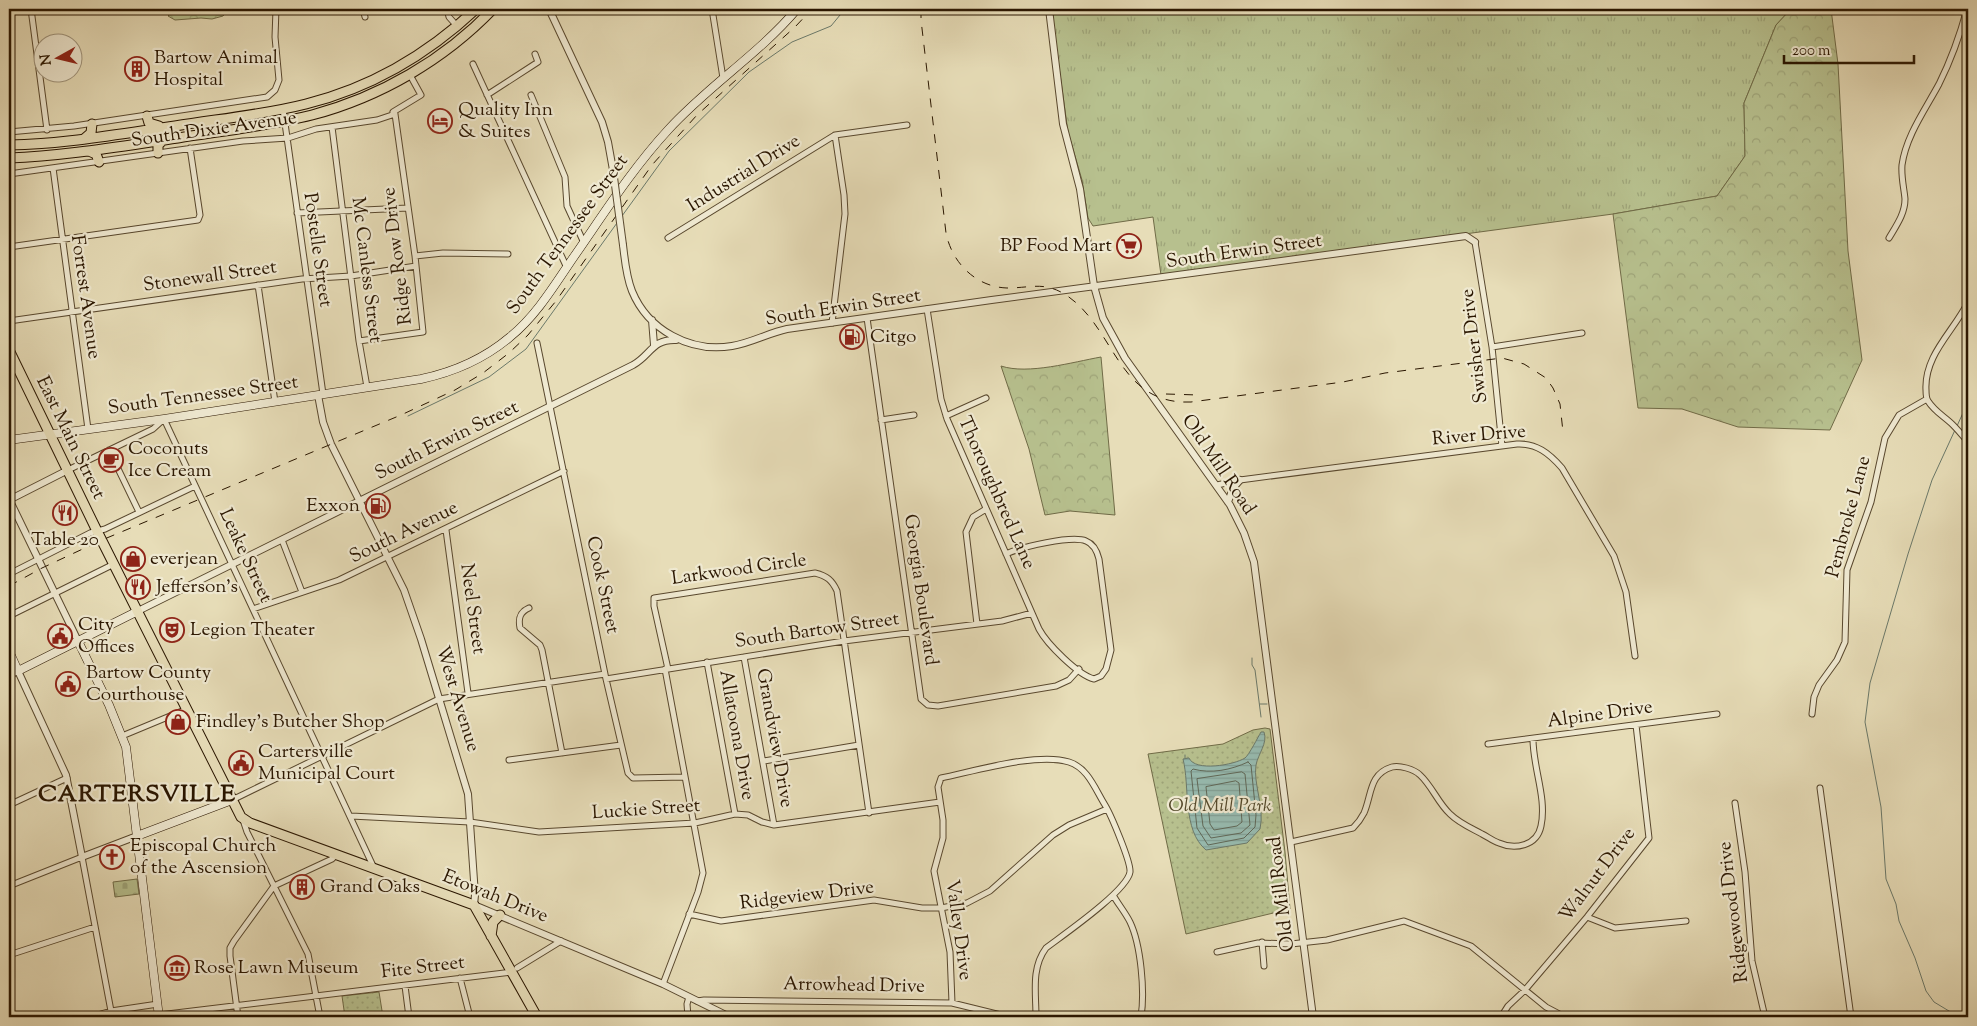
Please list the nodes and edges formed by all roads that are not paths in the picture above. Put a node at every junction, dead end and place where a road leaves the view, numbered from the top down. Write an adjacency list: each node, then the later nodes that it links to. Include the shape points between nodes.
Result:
1 (32, 9): 28 (street)
2 (276, 9): 23 (street, via 275,37 280,80 273,93 260,99)
3 (362, 9): 13 (street)
4 (446, 9): 14 (street)
5 (476, 9): 14 (main road)
6 (483, 9): 17 (main road, via 406,73)
7 (493, 9): 17 (main road, via 457,42)
8 (549, 9): 66 (street, bridge, via 604,128 626,270 632,291)
9 (712, 9): 18 (street)
10 (798, 9): 18 (main road, South Tennessee Street)
11 (1048, 9): 61 (street, Old Mill Road, via 1061,115 1082,200)
12 (1967, 9): 49 (street, via 1950,60 1907,148 1902,165 1904,210)
13 (364, 17)
14 (457, 26): 22 (main road, via 419,55 384,75)
15 (535, 54): 19 (street, via 538,62)
16 (473, 64): 19 (street)
17 (406, 77): 21 (street, South Dixie Avenue, via 421,95 393,112); 22 (main road, via 325,111)
18 (723, 78): 52 (main road, South Tennessee Street, via 658,141)
19 (487, 95): 57 (street)
20 (531, 95): 52 (street, via 565,177 567,206)
21 (395, 114): 27 (street, South Dixie Avenue); 45 (street, Ridge Row Drive)
22 (284, 115): 26 (main road); 32 (street, Postelle Street); 34 (main road); 35 (main road, via 184,130)
23 (147, 116): 24 (street); 26 (main road, via 151,124)
24 (92, 124): 28 (street); 33 (main road, via 91,133)
25 (907, 126): 30 (street, Industrial Drive)
26 (167, 127): 31 (main road)
27 (332, 127): 32 (street, South Dixie Avenue); 47 (street, Mc Canless Street)
28 (48, 130): 29 (street)
29 (9, 132)
30 (835, 135): 48 (street, Industrial Drive); 68 (street, via 846,208)
31 (94, 138): 33 (main road); 39 (main road, via 64,147)
32 (288, 138): 37 (street, South Dixie Avenue); 46 (street, Postelle Street)
33 (84, 139): 36 (main road)
34 (163, 140): 35 (main road); 40 (main road, via 158,145)
35 (142, 143): 38 (main road)
36 (9, 145)
37 (190, 148): 40 (street, South Dixie Avenue); 50 (street, via 199,219)
38 (89, 151): 41 (main road); 42 (main road, via 96,154)
39 (9, 153)
40 (158, 153): 42 (street, South Dixie Avenue)
41 (9, 158)
42 (99, 162): 43 (street, South Dixie Avenue)
43 (53, 168): 44 (street, South Dixie Avenue); 50 (street, Forrest Avenue)
44 (9, 174)
45 (408, 208): 47 (street); 55 (street, Ridge Row Drive)
46 (297, 212): 47 (street); 59 (street, Postelle Street)
47 (344, 212): 58 (street, Mc Canless Street)
48 (668, 238)
49 (1888, 238)
50 (63, 240): 53 (street); 64 (street, Forrest Avenue)
51 (1475, 242): 61 (street, South Erwin Street, via 1466,236); 75 (street, Swisher Drive)
52 (584, 243): 57 (main road, South Tennessee Street)
53 (9, 247)
54 (508, 254): 55 (street)
55 (415, 256): 56 (street, Ridge Row Drive)
56 (416, 266): 58 (street, Stonewall Street); 72 (street, Ridge Row Drive, via 423,332)
57 (567, 268): 77 (main road, South Tennessee Street, via 526,322 485,355 441,374)
58 (351, 276): 59 (street, Stonewall Street); 72 (street, Mc Canless Street)
59 (306, 278): 60 (street, Stonewall Street); 78 (street, Postelle Street)
60 (258, 285): 64 (street, Stonewall Street); 81 (street)
61 (1094, 286): 63 (street, South Erwin Street); 96 (street, Old Mill Road, via 1104,318 1119,348)
62 (1968, 302): 80 (street, via 1927,370)
63 (927, 309): 65 (street, South Erwin Street); 84 (street, Thoroughbred Lane)
64 (72, 312): 67 (street, Stonewall Street); 87 (street, Forrest Avenue)
65 (867, 318): 68 (street, South Erwin Street); 86 (street, Georgia Boulevard)
66 (652, 320): 69 (street); 74 (street)
67 (9, 322)
68 (832, 322): 71 (street, South Erwin Street, via 780,330 724,347 702,347)
69 (664, 331): 71 (street, South Erwin Street); 74 (street, South Erwin Street)
70 (1582, 333): 75 (street)
71 (680, 340): 74 (street, via 667,340)
72 (359, 341): 77 (street, Mc Canless Street)
73 (537, 343): 82 (street, Cook Street)
74 (653, 346): 82 (street, South Erwin Street, via 633,366)
75 (1492, 347): 91 (street, Swisher Drive)
76 (9, 350): 88 (main road, East Main Street)
77 (367, 387): 78 (main road, South Tennessee Street)
78 (320, 395): 81 (main road, South Tennessee Street); 99 (street, West Avenue, via 330,444)
79 (986, 398): 84 (street)
80 (1926, 399): 90 (street); 137 (street, Pembroke Lane, via 1899,415 1885,438 1871,502 1847,570 1845,642 1819,685)
81 (275, 402): 85 (main road, South Tennessee Street)
82 (550, 407): 94 (street, Cook Street); 99 (street, South Erwin Street)
83 (914, 415): 86 (street)
84 (946, 416): 101 (street, Thoroughbred Lane)
85 (164, 419): 87 (main road, South Tennessee Street); 92 (street, via 153,429); 97 (street, Leake Street)
86 (881, 420): 120 (street, Georgia Boulevard)
87 (88, 429): 88 (main road, South Tennessee Street)
88 (50, 434): 89 (main road, South Tennessee Street); 93 (main road, East Main Street)
89 (9, 440)
90 (1968, 442)
91 (1502, 446): 95 (street, River Drive); 124 (street, River Drive, via 1536,446 1552,458 1570,480 1607,541 1620,572)
92 (109, 450): 93 (street); 102 (street)
93 (68, 470): 98 (street); 104 (main road, East Main Street)
94 (564, 471): 103 (street, South Avenue); 131 (street, Cook Street)
95 (1240, 480): 96 (street, River Drive); 100 (street, via 1231,491)
96 (1217, 485): 100 (street, Old Mill Road)
97 (195, 486): 102 (street); 110 (street, Leake Street)
98 (9, 500): 108 (street)
99 (359, 501): 105 (street, South Erwin Street); 107 (street, West Avenue)
100 (1228, 502): 164 (street, Old Mill Road, via 1244,533 1256,572)
101 (986, 509): 106 (street, Thoroughbred Lane); 119 (street, via 973,517 966,532)
102 (139, 512): 104 (street)
103 (446, 530): 107 (street, South Avenue); 133 (street, Neel Street)
104 (97, 531): 108 (street); 109 (main road, East Main Street)
105 (282, 540): 110 (street, South Erwin Street); 112 (street)
106 (1006, 554): 117 (street, Thoroughbred Lane); 128 (street, via 1027,546 1076,539 1089,542 1095,548 1110,657 1105,672 1097,678 1089,677)
107 (388, 557): 112 (street, South Avenue, via 339,580); 134 (street, West Avenue, via 410,605)
108 (38, 559): 111 (street); 113 (street)
109 (114, 564): 113 (street); 116 (main road, East Main Street)
110 (232, 564): 115 (street, Leake Street); 116 (street, South Erwin Street)
111 (9, 574)
112 (302, 592): 115 (street, South Avenue)
113 (55, 593): 118 (street); 121 (street)
114 (529, 608): 132 (street, via 520,616 520,628 540,646)
115 (253, 609): 145 (street, Leake Street)
116 (138, 611): 121 (main road); 135 (main road, East Main Street)
117 (1032, 612): 119 (street, South Bartow Street); 128 (street, Thoroughbred Lane, via 1049,645)
118 (9, 616)
119 (977, 624): 120 (street, South Bartow Street)
120 (911, 633): 122 (street, South Bartow Street); 128 (street, Georgia Boulevard, via 920,695 930,706 1056,686 1069,680)
121 (78, 641): 129 (main road); 139 (main road)
122 (844, 642): 125 (street, South Bartow Street); 127 (street, Larkwood Circle, via 837,591 832,581 815,573 654,598); 141 (street, Larkwood Circle)
123 (10, 652): 129 (main road)
124 (1636, 656)
125 (744, 657): 126 (street, South Bartow Street); 147 (street, Grandview Drive)
126 (707, 662): 127 (street, South Bartow Street); 157 (street, Allatoona Drive)
127 (666, 669): 131 (street, South Bartow Street); 148 (street)
128 (1079, 669)
129 (18, 670): 130 (street); 149 (street)
130 (9, 675)
131 (606, 677): 132 (street, South Bartow Street); 143 (street, Cook Street)
132 (548, 682): 133 (street, South Bartow Street); 144 (street)
133 (468, 693): 134 (street, South Bartow Street)
134 (439, 699): 145 (street, South Bartow Street); 160 (street, West Avenue, via 466,785)
135 (187, 709): 139 (street); 151 (main road, East Main Street)
136 (1716, 714): 138 (street, Alpine Drive)
137 (1812, 714)
138 (1636, 725): 140 (street, Alpine Drive); 175 (street, Walnut Drive, via 1649,838)
139 (122, 736): 163 (main road)
140 (1533, 739): 142 (street, Alpine Drive); 164 (street, via 1542,817 1539,833 1523,846 1498,843 1461,824 1442,806 1419,774 1394,766 1375,778 1364,813 1353,828)
141 (859, 744): 147 (street); 156 (street, Larkwood Circle)
142 (1488, 744)
143 (622, 745): 144 (street); 148 (street, Cook Street, via 629,776 633,778)
144 (562, 753): 146 (street)
145 (322, 756): 151 (street, South Bartow Street); 158 (street, Leake Street)
146 (509, 760)
147 (764, 761): 162 (street, Grandview Drive)
148 (686, 777): 161 (street)
149 (67, 778): 154 (street); 166 (street)
150 (1820, 788): 213 (street)
151 (232, 800): 159 (main road, East Main Street); 163 (main road)
152 (940, 802): 155 (street, Valley Drive, via 938,787 941,778 1051,759 1080,767); 156 (street, Luckie Street); 172 (street, Valley Drive, via 943,838 934,871)
153 (1735, 803): 212 (street, Ridgewood Drive, via 1745,872 1752,962)
154 (9, 805)
155 (1107, 809): 170 (street, via 1130,864 1130,874); 172 (street, Ridgeview Drive, via 1053,835 990,891 967,903)
156 (869, 813): 162 (street, Luckie Street)
157 (735, 814): 161 (street, Luckie Street); 162 (street, Luckie Street, via 748,815)
158 (351, 816): 160 (street, Luckie Street); 167 (street, Leake Street)
159 (243, 820): 165 (main road, Etowah Drive); 169 (street)
160 (470, 822): 161 (street, Luckie Street, via 539,832); 171 (street, West Avenue)
161 (695, 823): 173 (street, via 703,873)
162 (774, 825)
163 (137, 836): 166 (street); 194 (main road)
164 (1292, 842): 181 (street, Old Mill Road)
165 (336, 855): 167 (main road, Etowah Drive); 169 (street)
166 (82, 857): 168 (street); 177 (street)
167 (374, 869): 171 (main road, Etowah Drive)
168 (9, 886)
169 (274, 886): 190 (street, via 308,954); 195 (street, via 230,948)
170 (1113, 895): 207 (street, via 1040,956 1036,970); 208 (street, via 1135,936 1144,999)
171 (474, 905): 174 (street, Etowah Drive); 178 (main road, West Avenue)
172 (941, 908): 173 (street, Ridgeview Drive, via 874,900 724,921); 193 (street, Valley Drive, via 950,952)
173 (689, 914): 187 (street)
174 (500, 915): 178 (main road, via 493,922); 179 (street, Etowah Drive)
175 (1586, 917): 176 (street, via 1615,928); 189 (street, Walnut Drive)
176 (1686, 921)
177 (95, 926): 183 (street); 196 (street)
178 (491, 936): 185 (main road, West Avenue)
179 (561, 941): 185 (street, Fite Street); 187 (street, Etowah Drive)
180 (1262, 942): 181 (street); 182 (street); 184 (street)
181 (1303, 943): 189 (street, via 1338,938 1404,921 1470,946); 209 (street, Old Mill Road)
182 (1217, 952)
183 (9, 955)
184 (1264, 966)
185 (514, 970): 186 (street, Fite Street); 203 (main road, West Avenue)
186 (460, 978): 188 (street, Fite Street); 202 (street)
187 (663, 984): 191 (street, Etowah Drive)
188 (405, 986): 190 (street, Fite Street); 201 (street)
189 (1525, 990): 210 (street, Walnut Drive); 211 (street)
190 (316, 995): 195 (street, Fite Street); 200 (street)
191 (689, 997): 192 (street, Etowah Drive); 204 (street)
192 (697, 1001): 193 (street, Arrowhead Drive); 205 (street, Etowah Drive)
193 (952, 1003): 206 (street, Arrowhead Drive)
194 (158, 1004): 196 (street); 197 (main road)
195 (236, 1006): 197 (street, Fite Street); 199 (street)
196 (111, 1012): 198 (street)
197 (159, 1016)
198 (91, 1017)
199 (238, 1017)
200 (320, 1017)
201 (409, 1017)
202 (470, 1017)
203 (537, 1017)
204 (688, 1017)
205 (730, 1017)
206 (1009, 1017)
207 (1036, 1017)
208 (1141, 1017)
209 (1313, 1017)
210 (1501, 1017)
211 (1565, 1017)
212 (1765, 1017)
213 (1851, 1017)

